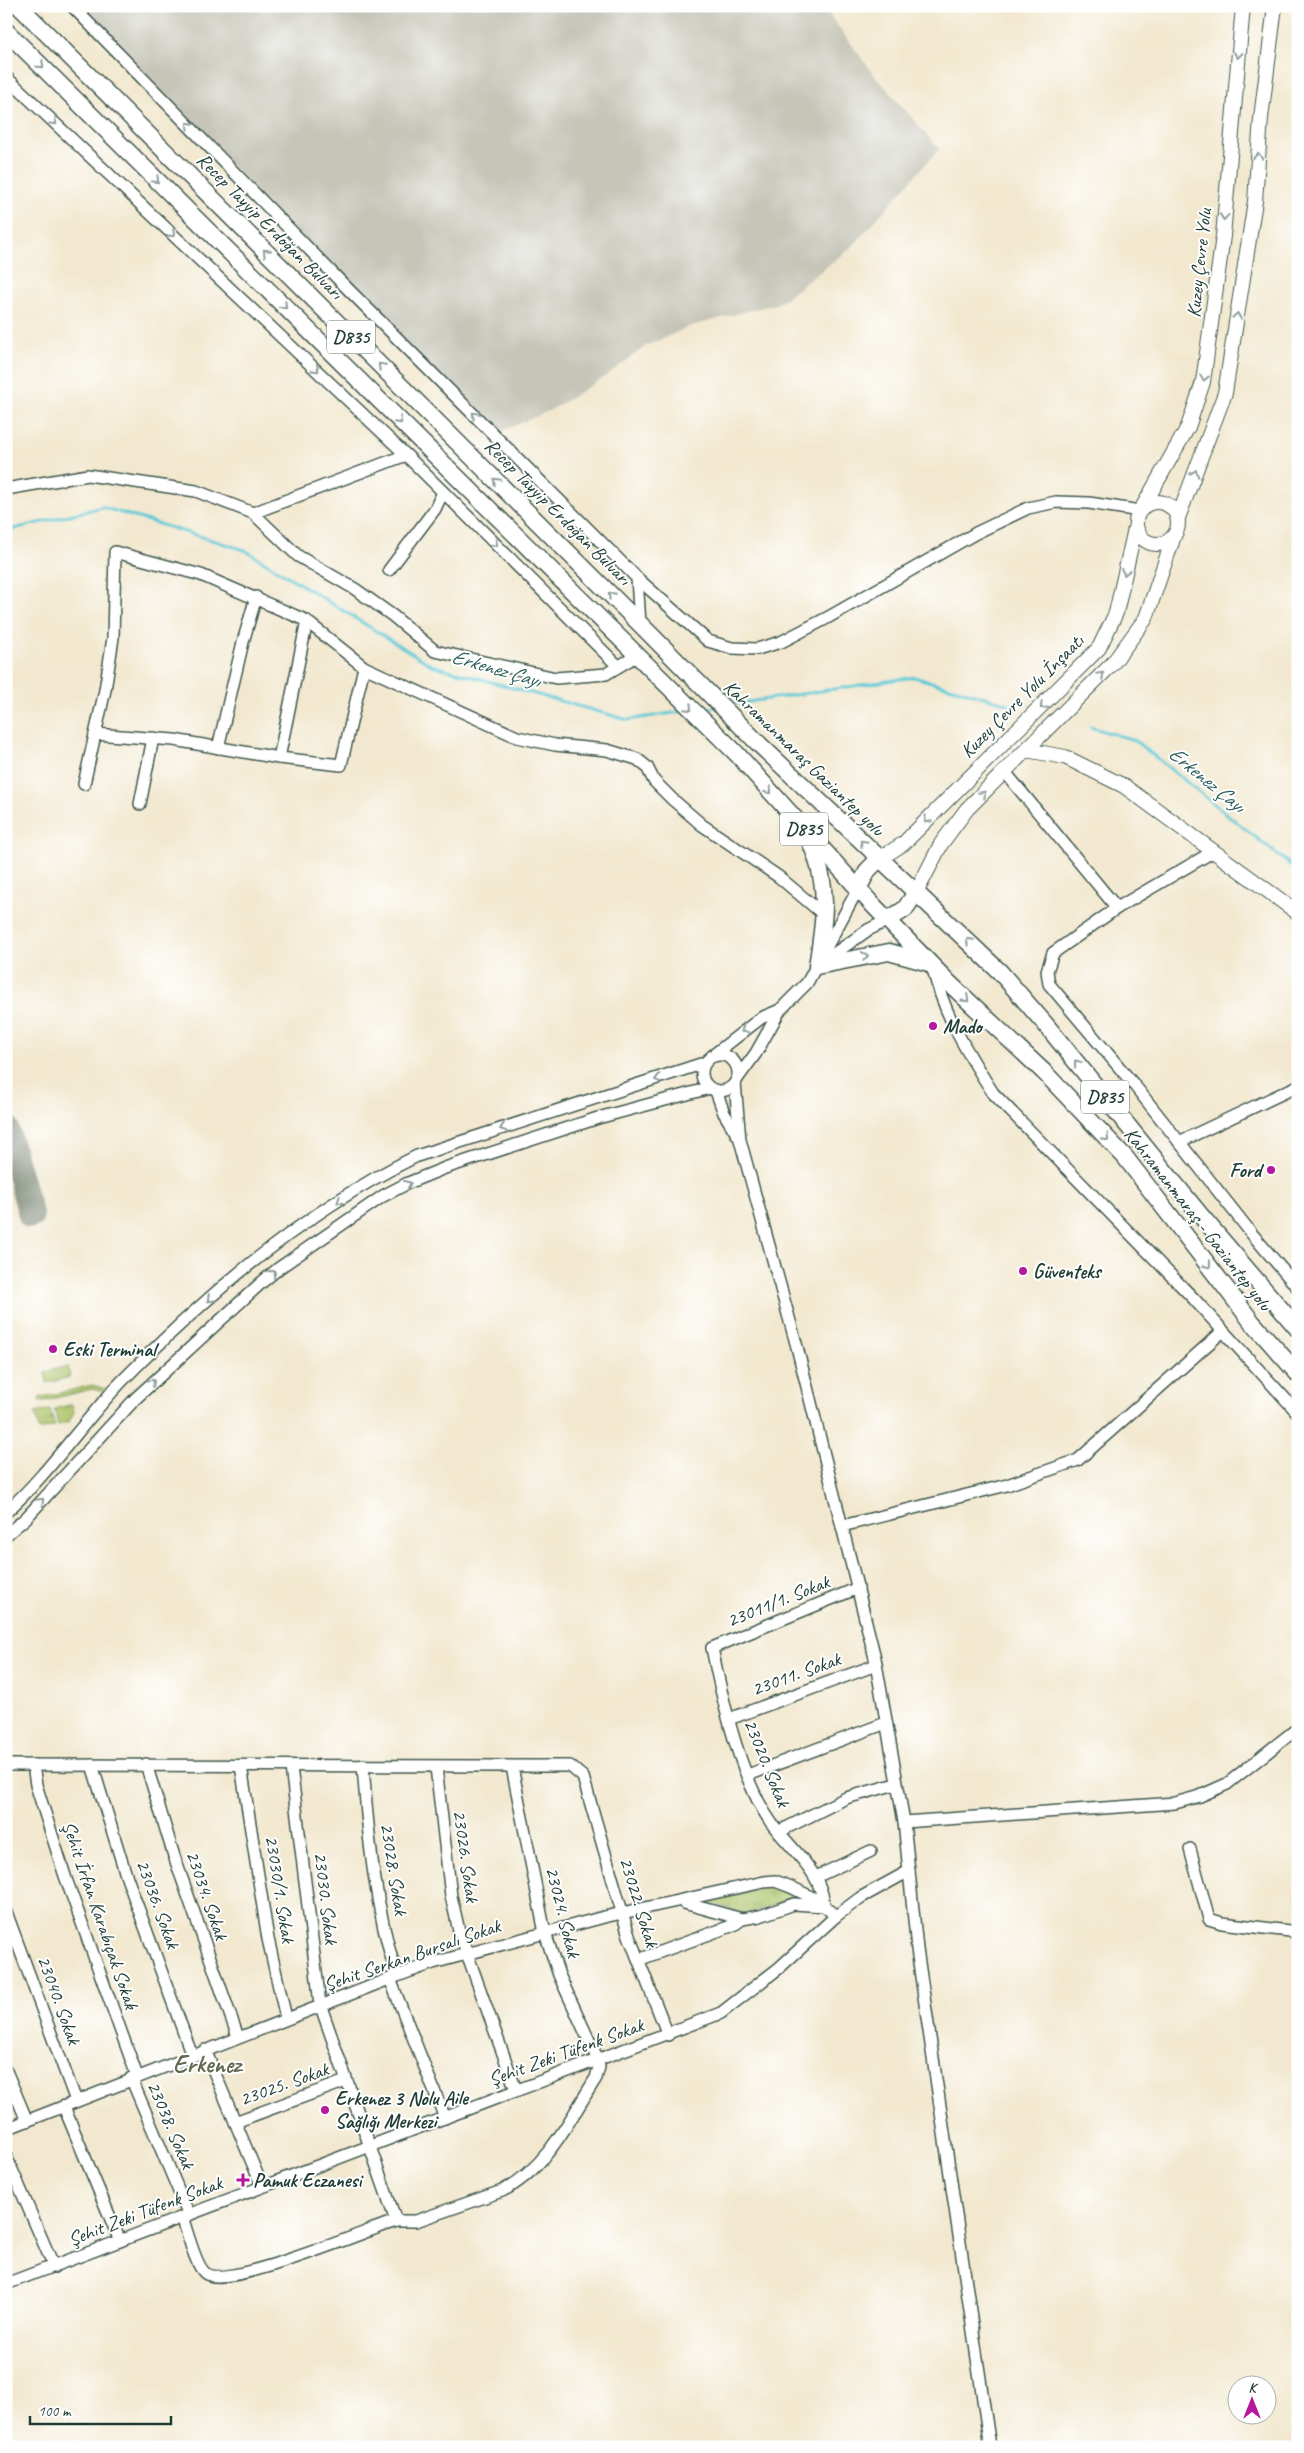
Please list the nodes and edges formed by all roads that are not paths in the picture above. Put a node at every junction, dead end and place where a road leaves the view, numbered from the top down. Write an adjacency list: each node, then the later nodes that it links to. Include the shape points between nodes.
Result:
1 (19, 6): 18 (highway, Recep Tayyip Erdoğan Bulvarı / D835, one-way to 1)
2 (72, 6): 15 (street, one-way to 2, via 343,284)
3 (1244, 6): 11 (main road, Kuzey Çevre Yolu, one-way to 11, via 1223,236 1203,382 1188,426)
4 (1275, 6): 12 (main road, one-way to 4, via 1225,392 1256,201 1261,118)
5 (6, 31): 19 (highway, D835, one-way to 19)
6 (6, 77): 7 (street, one-way to 7)
7 (406, 455): 9 (street); 10 (street)
8 (6, 489): 10 (street, via 88,475 196,491)
9 (444, 492): 14 (street); 20 (street, one-way to 20)
10 (253, 512): 20 (street, via 298,556 355,589 435,651 556,678 606,674)
11 (1138, 517): 12 (main road, via 1146,505 1159,502 1171,507); 13 (main road, via 1138,531 1148,541 1162,543); 15 (street, via 1106,505 1056,502 1028,508 781,642 757,649 732,648 708,641); 33 (main road, Kuzey Çevre Yolu İnşaatı, one-way to 33, via 1116,613 1099,648 903,844)
12 (1178, 518): 13 (main road)
13 (1174, 536): 26 (main road, one-way to 13, via 1113,663 1146,618)
14 (389, 570)
15 (637, 578): 18 (street)
16 (256, 597): 17 (street); 23 (street, via 201,575 115,552 113,638); 25 (street)
17 (307, 621): 21 (street); 27 (street)
18 (640, 624): 22 (highway, Recep Tayyip Erdoğan Bulvarı / D835)
19 (636, 656): 20 (street); 31 (highway, D835, one-way to 31, via 736,754)
20 (618, 666)
21 (364, 667): 27 (street, via 341,765); 39 (street, via 517,737 607,750 637,759 654,781 702,825 779,877)
22 (682, 668): 33 (highway, Kahramanmaraş Gaziantep yolu / D835, one-way to 22)
23 (95, 734): 24 (street); 29 (street)
24 (153, 738): 25 (street); 30 (street)
25 (218, 748): 27 (street)
26 (1026, 750): 28 (main road); 32 (main road, via 1065,757 1124,786)
27 (279, 758)
28 (1004, 772): 36 (main road, one-way to 28, via 941,844 967,809); 37 (street)
29 (84, 784)
30 (140, 804)
31 (806, 832): 35 (highway, D835); 39 (highway, via 824,887)
32 (1214, 851): 37 (street); 38 (main road)
33 (879, 859): 34 (highway, Kahramanmaraş Gaziantep yolu / D835); 35 (highway, via 868,870)
34 (899, 876): 36 (highway, Kahramanmaraş - Gaziantep yolu / D835)
35 (858, 889): 40 (highway, Kahramanmaraş - Gaziantep yolu / D835); 42 (street)
36 (917, 891): 40 (highway, via 905,909); 51 (highway, Kahramanmaraş - Gaziantep yolu / D835, one-way to 36, via 1000,972)
37 (1117, 908): 49 (street, via 1053,953 1047,977 1049,984)
38 (1298, 912)
39 (824, 916): 42 (highway)
40 (888, 920): 41 (highway, Kahramanmaraş - Gaziantep yolu / D835); 42 (street)
41 (932, 964): 42 (highway, one-way to 41, via 890,952); 52 (street, via 942,1002 969,1056 993,1093); 53 (highway, Kahramanmaraş - Gaziantep yolu / D835, one-way to 53, via 1044,1072 1125,1157 1252,1322)
42 (817, 966): 43 (street, via 807,982)
43 (780, 1010): 44 (street, one-way to 44, via 761,1018); 45 (street)
44 (708, 1060): 45 (street, via 724,1055 734,1062 738,1073); 47 (street, via 702,1068 703,1080); 54 (street, one-way to 54, via 417,1156 377,1176 246,1266)
45 (736, 1081): 47 (street, via 727,1090); 48 (street)
46 (1298, 1086): 49 (street)
47 (713, 1089): 48 (street); 55 (street, one-way to 47, via 279,1268 383,1196 446,1168 598,1118)
48 (740, 1140): 58 (street)
49 (1179, 1142): 50 (street)
50 (1298, 1288)
51 (1298, 1329)
52 (1223, 1331): 56 (street); 58 (street, via 1078,1460 1007,1485)
53 (1298, 1374)
54 (114, 1392): 55 (street); 57 (street)
55 (129, 1405): 59 (street, one-way to 55, via 26,1518)
56 (1298, 1413)
57 (6, 1512)
58 (842, 1526): 60 (street)
59 (6, 1535)
60 (858, 1588): 61 (street, 23011/1. Sokak); 62 (street)
61 (712, 1648): 63 (street, 23020. Sokak)
62 (876, 1664): 63 (street, 23011. Sokak); 64 (street)
63 (729, 1719): 75 (street, 23020. Sokak)
64 (886, 1723): 75 (street); 76 (street)
65 (1298, 1728): 77 (street, via 1227,1784 1175,1803)
66 (146, 1764): 69 (street); 71 (street); 97 (street, 23034. Sokak, via 174,1856)
67 (6, 1765): 68 (street)
68 (33, 1765): 69 (street); 102 (street, Şehit İrfan Karabıçak Sokak, via 36,1785 65,1876)
69 (92, 1765): 99 (street, 23036. Sokak, via 126,1875)
70 (363, 1765): 73 (street); 74 (street); 93 (street, 23028. Sokak, via 375,1878)
71 (240, 1766): 73 (street); 95 (street, 23030/1. Sokak, via 268,1939)
72 (512, 1766): 74 (street); 86 (street, 23022. Sokak, via 570,1766 583,1777); 90 (street, 23024. Sokak)
73 (291, 1767): 94 (street, 23030. Sokak)
74 (436, 1767): 91 (street, 23026. Sokak, via 451,1896)
75 (748, 1775): 78 (street, 23020. Sokak, via 770,1821)
76 (896, 1784): 77 (street); 78 (street, via 846,1798)
77 (904, 1822): 81 (street)
78 (780, 1831): 82 (street, 23020. Sokak)
79 (1190, 1849): 89 (street, via 1209,1919)
80 (871, 1851): 82 (street)
81 (909, 1871): 87 (street, Şehit Zeki Tüfenk Sokak, via 860,1898); 119 (street, via 917,1949)
82 (816, 1876): 84 (street, 23020. Sokak, via 824,1894)
83 (680, 1902): 84 (street, Şehit Serkan Bursalı Sokak, via 775,1881); 86 (street, Şehit Serkan Bursalı Sokak); 88 (street)
84 (824, 1906): 87 (street, Şehit Serkan Bursalı Sokak); 88 (street, via 794,1904)
85 (6, 1912): 105 (street, 23040. Sokak)
86 (622, 1913): 90 (street, Şehit Serkan Bursalı Sokak); 92 (street, 23022. Sokak)
87 (836, 1916): 96 (street, Şehit Zeki Tüfenk Sokak, via 779,1968 721,2013)
88 (742, 1919): 92 (street)
89 (1298, 1932)
90 (545, 1933): 91 (street, Şehit Serkan Bursalı Sokak); 100 (street, 23024. Sokak, via 559,1975)
91 (466, 1954): 93 (street, Şehit Serkan Bursalı Sokak); 104 (street, 23026. Sokak)
92 (638, 1960): 96 (street, 23022. Sokak)
93 (393, 1977): 94 (street, Şehit Serkan Bursalı Sokak); 107 (street, 23028. Sokak)
94 (321, 2005): 95 (street, Şehit Serkan Bursalı Sokak); 103 (street, 23030. Sokak)
95 (286, 2018): 97 (street, Şehit Serkan Bursalı Sokak)
96 (668, 2035): 100 (street, Şehit Zeki Tüfenk Sokak)
97 (238, 2037): 98 (street, Şehit Serkan Bursalı Sokak)
98 (204, 2050): 99 (street, Şehit Serkan Bursalı Sokak); 109 (street)
99 (192, 2055): 102 (street, Şehit Serkan Bursalı Sokak)
100 (598, 2060): 104 (street, Şehit Zeki Tüfenk Sokak); 115 (street, via 596,2078 553,2144 536,2167 513,2186 416,2221)
101 (6, 2071): 108 (street)
102 (134, 2077): 105 (street, Şehit Serkan Bursalı Sokak); 114 (street, 23038. Sokak)
103 (346, 2081): 109 (street, 23025. Sokak); 111 (street, 23030. Sokak)
104 (516, 2090): 107 (street, Şehit Zeki Tüfenk Sokak)
105 (76, 2101): 106 (street, Şehit Serkan Bursalı Sokak)
106 (64, 2106): 108 (street, Şehit Serkan Bursalı Sokak); 116 (street)
107 (445, 2118): 111 (street, Şehit Zeki Tüfenk Sokak)
108 (26, 2120): 110 (street, Şehit Serkan Bursalı Sokak)
109 (235, 2122): 113 (street)
110 (6, 2129)
111 (370, 2146): 113 (street, Şehit Zeki Tüfenk Sokak); 115 (street, 23030. Sokak)
112 (6, 2156): 117 (street)
113 (262, 2186): 114 (street, Şehit Zeki Tüfenk Sokak)
114 (186, 2216): 115 (street, 23038. Sokak, via 202,2271 222,2278 308,2254); 116 (street, Şehit Zeki Tüfenk Sokak)
115 (396, 2220)
116 (120, 2241): 117 (street, Şehit Zeki Tüfenk Sokak)
117 (54, 2267): 118 (street, Şehit Zeki Tüfenk Sokak)
118 (6, 2284)
119 (990, 2447)

